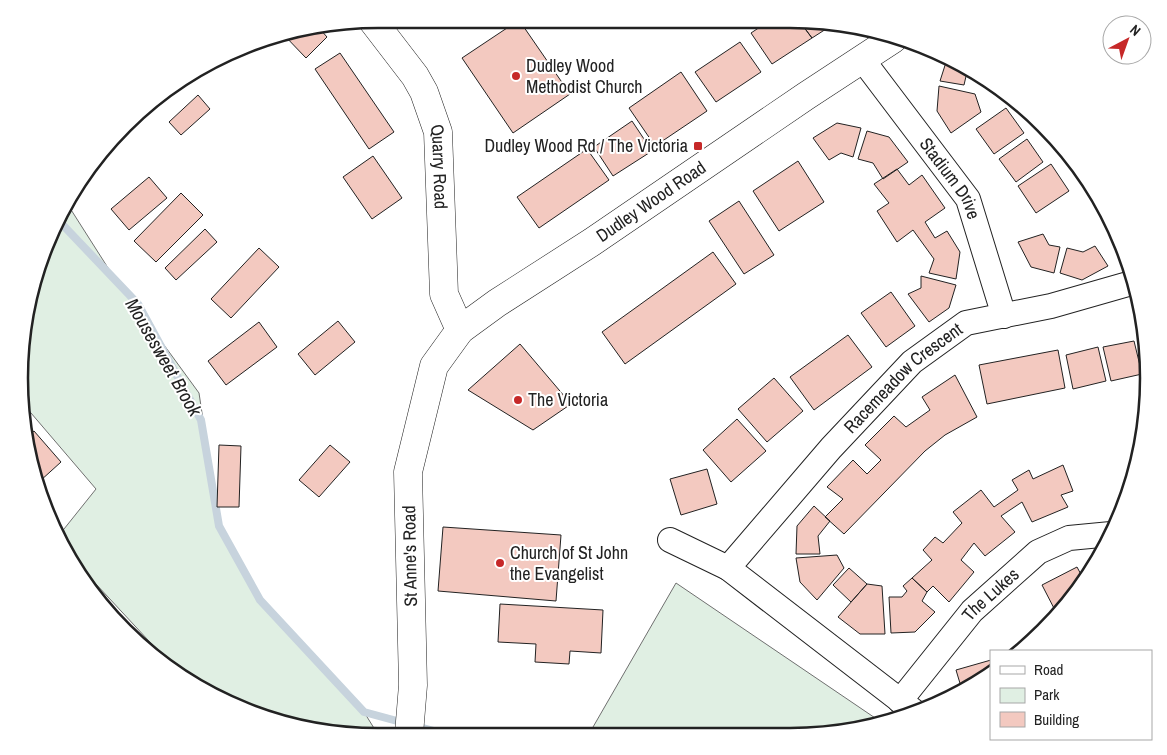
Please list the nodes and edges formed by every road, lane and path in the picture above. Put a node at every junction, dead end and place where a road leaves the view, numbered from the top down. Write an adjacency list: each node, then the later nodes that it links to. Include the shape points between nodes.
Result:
1 (378, 28): 6 (street, Quarry Road, via 415,76 438,132 444,294)
2 (889, 42): 3 (street, Dudley Wood Road)
3 (862, 59): 5 (street, Stadium Drive, via 968,199); 6 (street, Dudley Wood Road)
4 (1127, 284): 5 (street, Racemeadow Crescent)
5 (1004, 316): 10 (street, Racemeadow Crescent, via 966,323 912,362 831,448)
6 (460, 330): 7 (street, Dudley Wood Road, via 434,366)
7 (429, 382): 12 (street, St Anne's Road, via 408,472 413,685)
8 (1102, 535): 11 (street, The Lukes, via 1069,538 1038,552 972,611)
9 (670, 540): 10 (street)
10 (728, 568): 11 (street)
11 (908, 706)
12 (409, 728)

